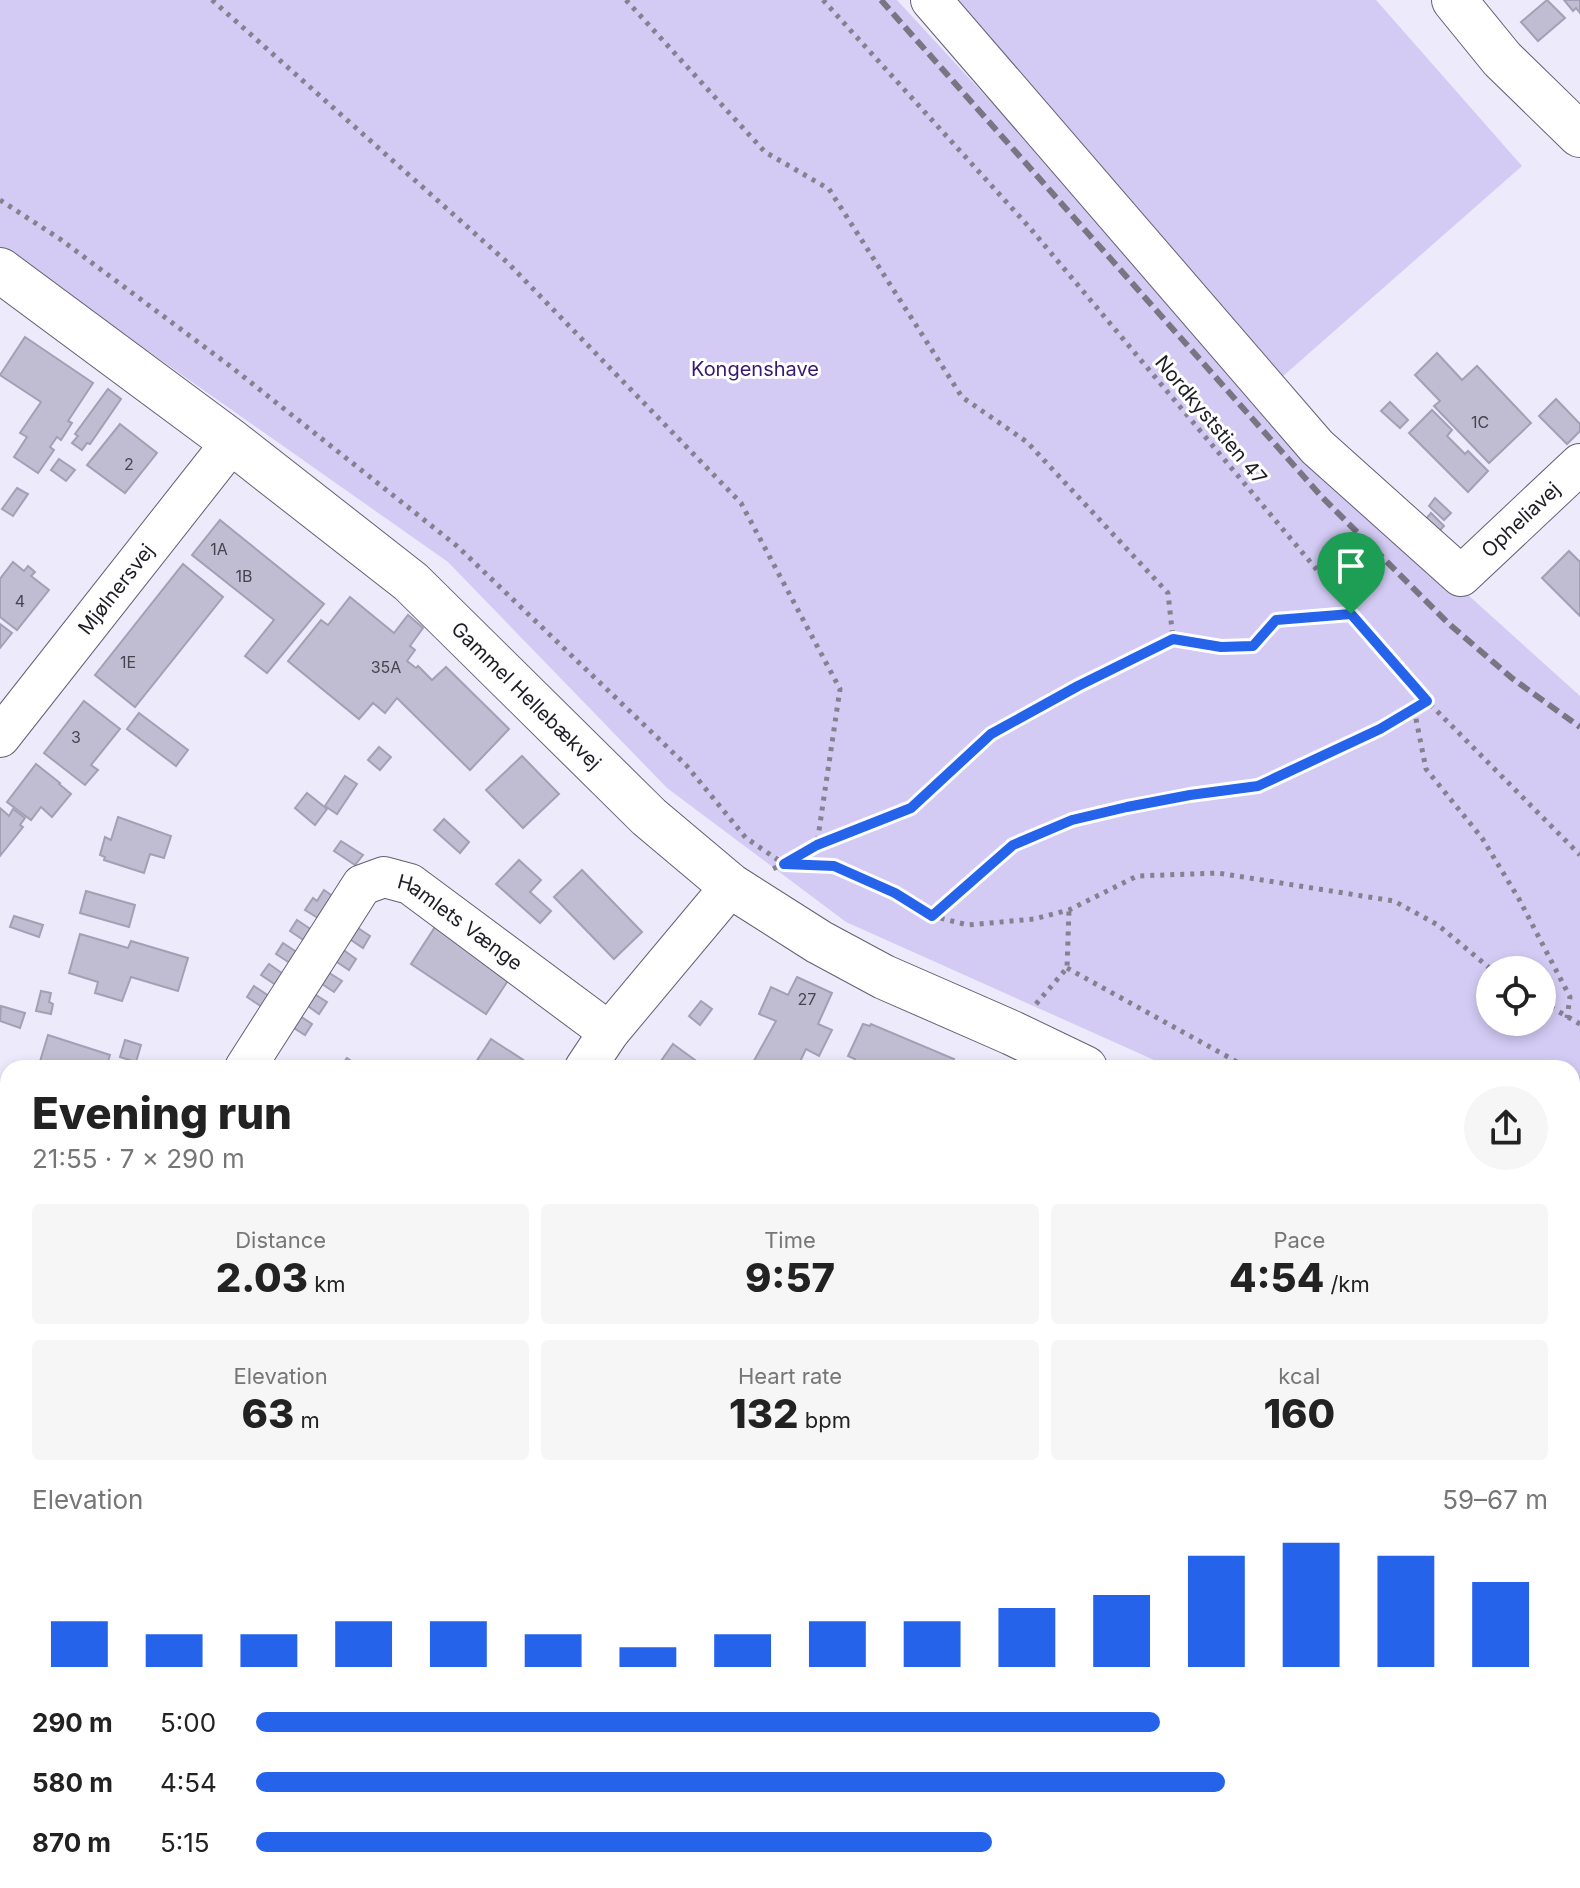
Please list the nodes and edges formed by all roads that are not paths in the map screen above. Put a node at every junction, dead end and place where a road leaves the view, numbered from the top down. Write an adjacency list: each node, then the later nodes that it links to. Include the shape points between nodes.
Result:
1 (931, 0): 6 (street, Opheliavej, via 1317,447 1461,576)
2 (1454, 0): 3 (main road, via 1502,59)
3 (1580, 135)
4 (0, 270): 5 (main road, Gammel Hellebækvej)
5 (232, 442): 7 (street, Mjølnersvej); 8 (main road, Gammel Hellebækvej, via 411,582 649,817)
6 (1580, 464)
7 (0, 737)
8 (731, 886): 9 (street); 12 (main road, Gammel Hellebækvej, via 884,977)
9 (609, 1032): 10 (street, Hamlets Vænge, via 410,884 384,877 362,885); 11 (street)
10 (250, 1060)
11 (590, 1060)
12 (1068, 1060)

